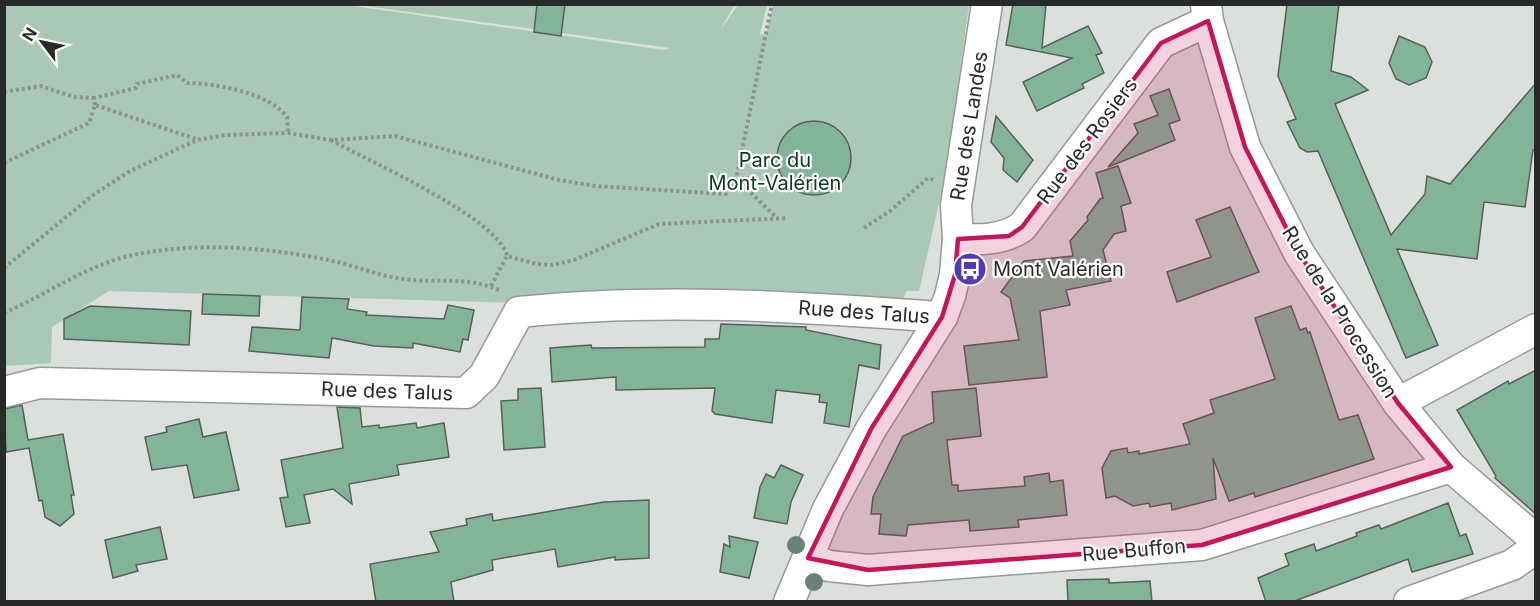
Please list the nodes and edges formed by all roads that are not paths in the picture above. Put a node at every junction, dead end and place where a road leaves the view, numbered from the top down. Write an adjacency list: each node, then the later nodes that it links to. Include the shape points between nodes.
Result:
1 (987, 4): 3 (street, Rue des Landes, via 956,205)
2 (1207, 13): 3 (street, Rue des Rosiers, via 1161,44 1022,227 1009,236); 7 (street, Rue de la Procession, via 1245,147 1299,253)
3 (958, 238): 4 (street, Rue des Landes, via 955,274)
4 (942, 317): 6 (street, Rue des Talus, via 749,306 578,306 519,312 484,376 466,393 40,383); 11 (street, via 871,429 828,509)
5 (1536, 329): 7 (street)
6 (4, 392)
7 (1398, 402): 8 (street, Rue de la Procession)
8 (1451, 467): 9 (street, Rue de la Procession); 11 (street, Rue Buffon, via 1202,544 868,570 829,566)
9 (1536, 540)
10 (1536, 548): 13 (street, via 1512,565)
11 (808, 558): 12 (street)
12 (789, 602)
13 (1409, 602)

